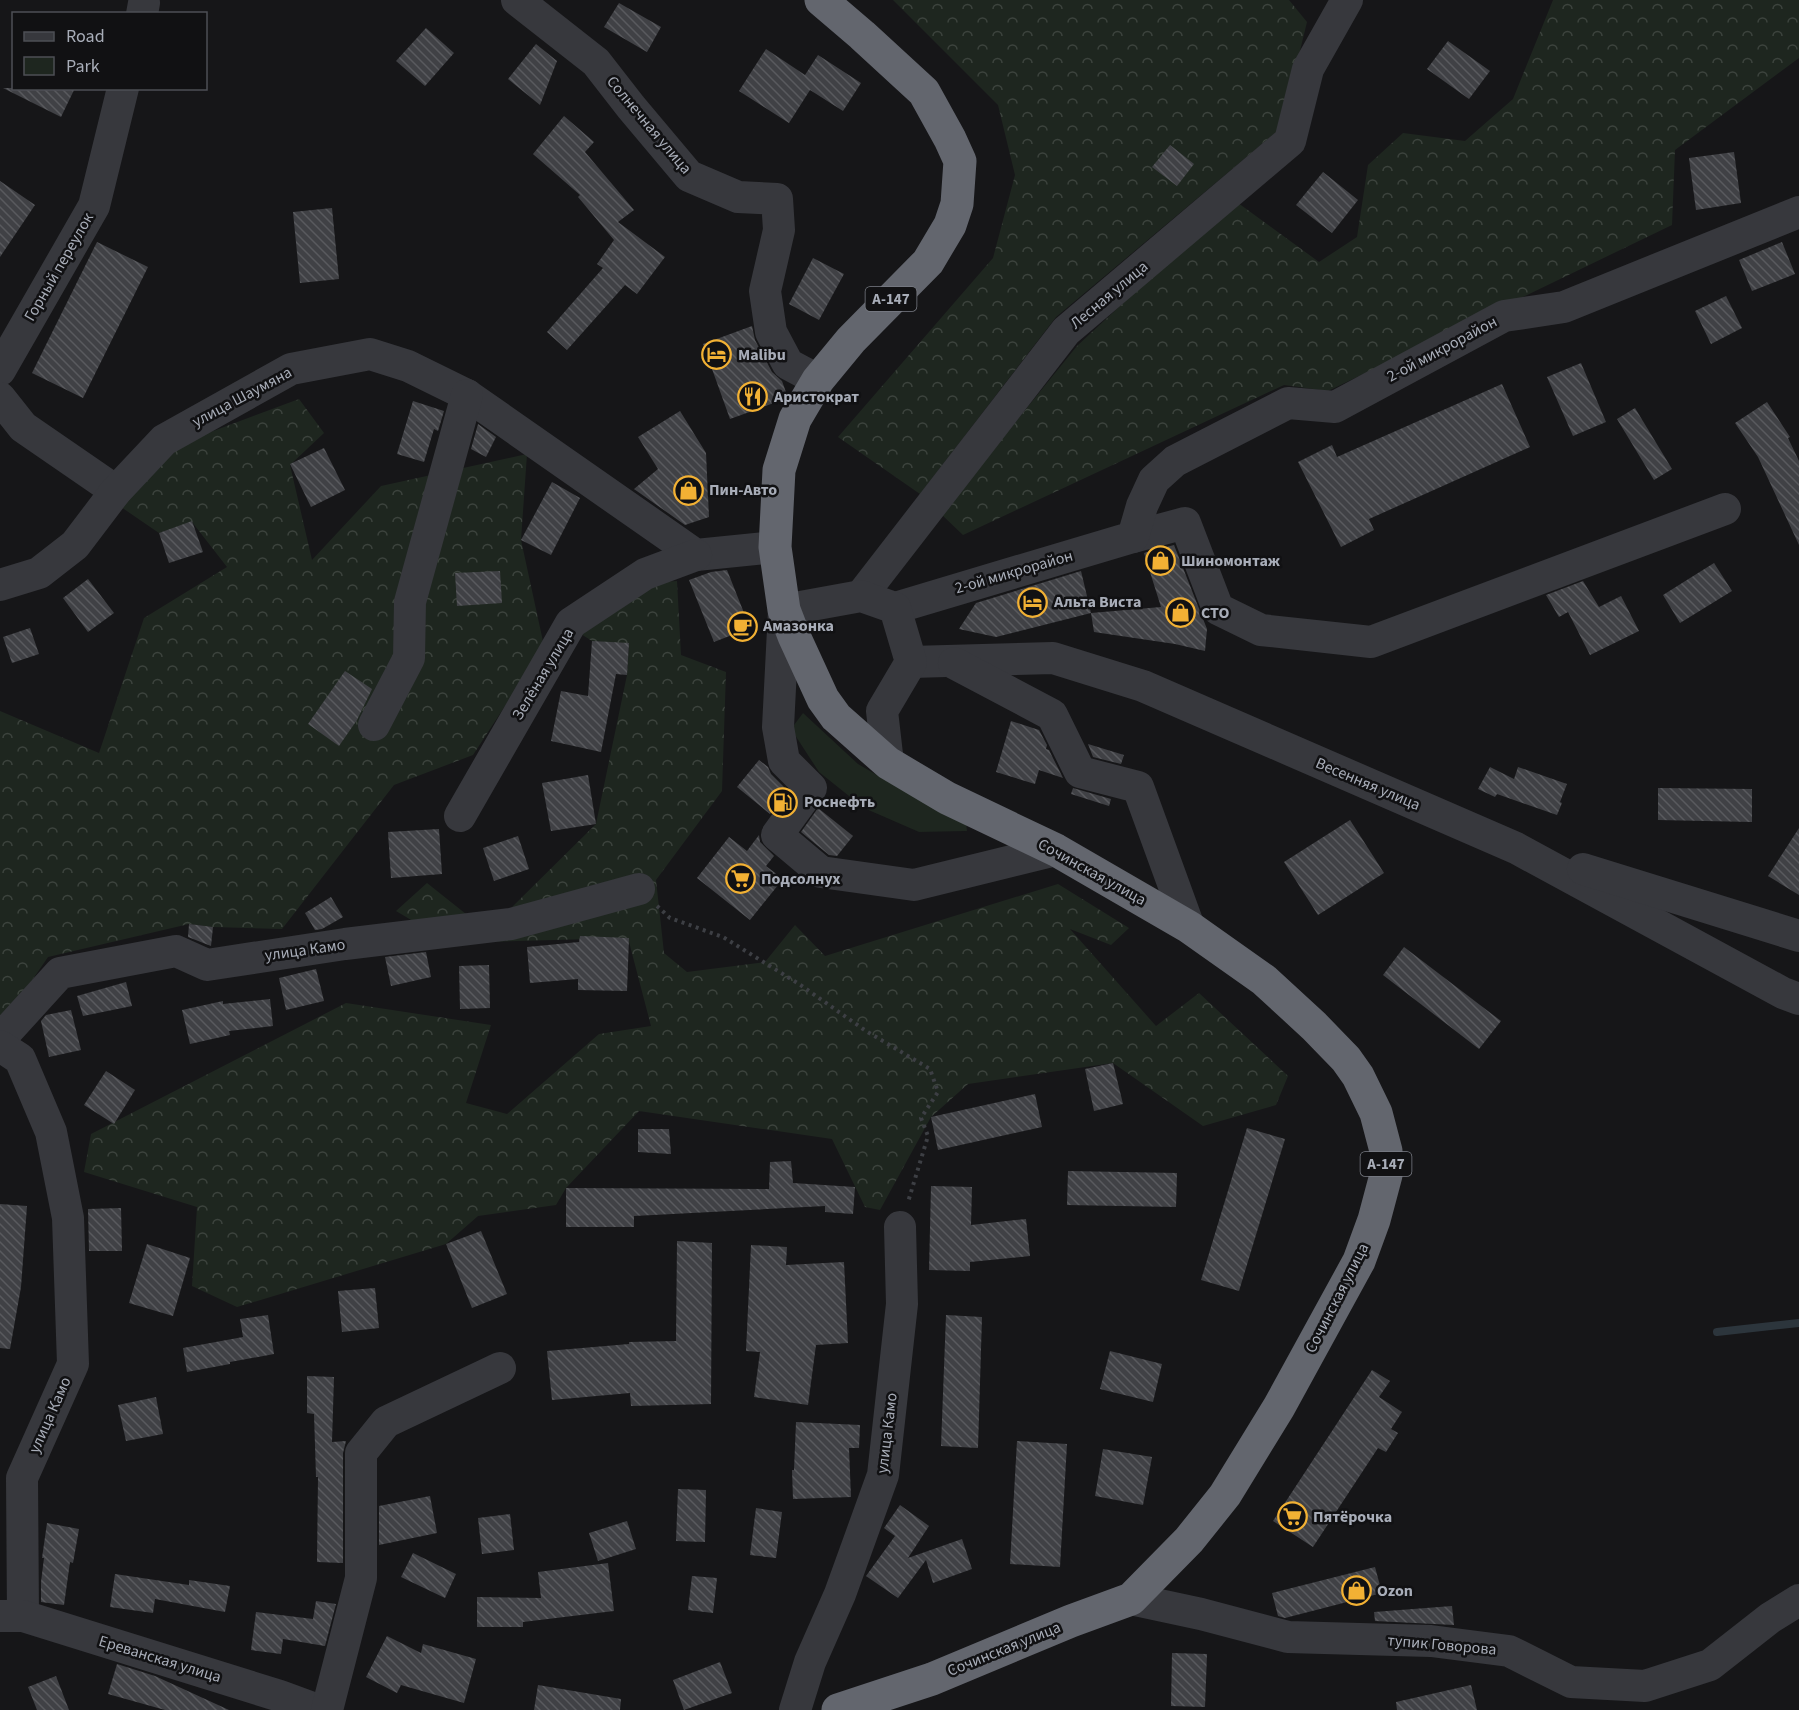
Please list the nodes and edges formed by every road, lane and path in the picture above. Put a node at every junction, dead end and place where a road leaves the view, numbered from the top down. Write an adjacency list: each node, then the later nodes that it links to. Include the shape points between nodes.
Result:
1 (517, 0): 7 (street, Солнечная улица, via 596,62 689,176 738,197 777,199 778,230 765,291 771,332 788,364)
2 (821, 0): 7 (highway, А-147, via 924,92 960,161 957,204 950,225 928,262 851,340)
3 (1347, 0): 16 (street, Лесная улица, via 1308,69 1290,141 1066,331)
4 (122, 90): 6 (street, Горный переулок, via 93,207)
5 (1799, 212): 12 (street, 2-ой микрорайон, via 1564,307 1504,316 1335,407 1288,403 1175,461 1154,480)
6 (0, 370)
7 (818, 380): 13 (highway, А-147, via 795,419 779,470)
8 (467, 395): 10 (street, улица Шаумяна, via 408,366 370,354 291,369 164,440); 14 (street, улица Шаумяна); 21 (street, via 410,602 409,658)
9 (0, 398): 10 (street, via 23,427)
10 (116, 491): 15 (street, улица Шаумяна, via 75,545 39,573)
11 (1725, 509): 12 (street, 2-ой микрорайон, via 1371,642 1261,630 1218,609 1185,523)
12 (1133, 537): 17 (street, 2-ой микрорайон)
13 (775, 547): 14 (street); 18 (highway, А-147)
14 (696, 555): 23 (street, Зелёная улица, via 645,574 572,623)
15 (0, 585)
16 (861, 596): 17 (street); 18 (street)
17 (895, 608): 19 (street)
18 (789, 623): 22 (highway, Сочинская улица / А-147, via 823,699 836,717); 25 (street, via 778,727 784,761 811,788 777,835 821,872 914,885)
19 (911, 662): 20 (street, Весенняя улица); 22 (street, via 882,711)
20 (952, 662): 24 (street, Весенняя улица, via 1053,658 1143,686); 27 (street, via 1052,715 1080,772 1138,787)
21 (374, 725)
22 (888, 763): 25 (highway, Сочинская улица / А-147, via 947,798)
23 (460, 816)
24 (1516, 848): 28 (street); 29 (street, Весенняя улица)
25 (1056, 850): 27 (highway, Сочинская улица / А-147)
26 (639, 890): 30 (street, улица Камо, via 511,924 207,965 176,951 60,973); 32 (path, via 670,918 723,937 930,1070 938,1092 921,1118 928,1136)
27 (1189, 927): 34 (highway, Сочинская улица / А-147, via 1264,980 1346,1059 1376,1113 1386,1151 1386,1176 1359,1261 1279,1407 1225,1495 1189,1540)
28 (1799, 936)
29 (1799, 999)
30 (0, 1039)
31 (0, 1046): 36 (street, улица Камо, via 20,1059 51,1132 68,1218 73,1364 22,1478)
32 (900, 1227): 39 (street, улица Камо, via 902,1304 883,1475)
33 (500, 1368): 38 (street, via 386,1422 361,1453 361,1578)
34 (1131, 1599): 35 (street, тупик Говорова, via 1288,1638 1431,1641 1509,1651 1571,1682 1645,1686 1710,1665); 40 (highway, Сочинская улица / А-147, via 932,1679)
35 (1799, 1600)
36 (12, 1616): 37 (street, Ереванская улица)
37 (318, 1710)
38 (327, 1710)
39 (795, 1710)
40 (838, 1710)

